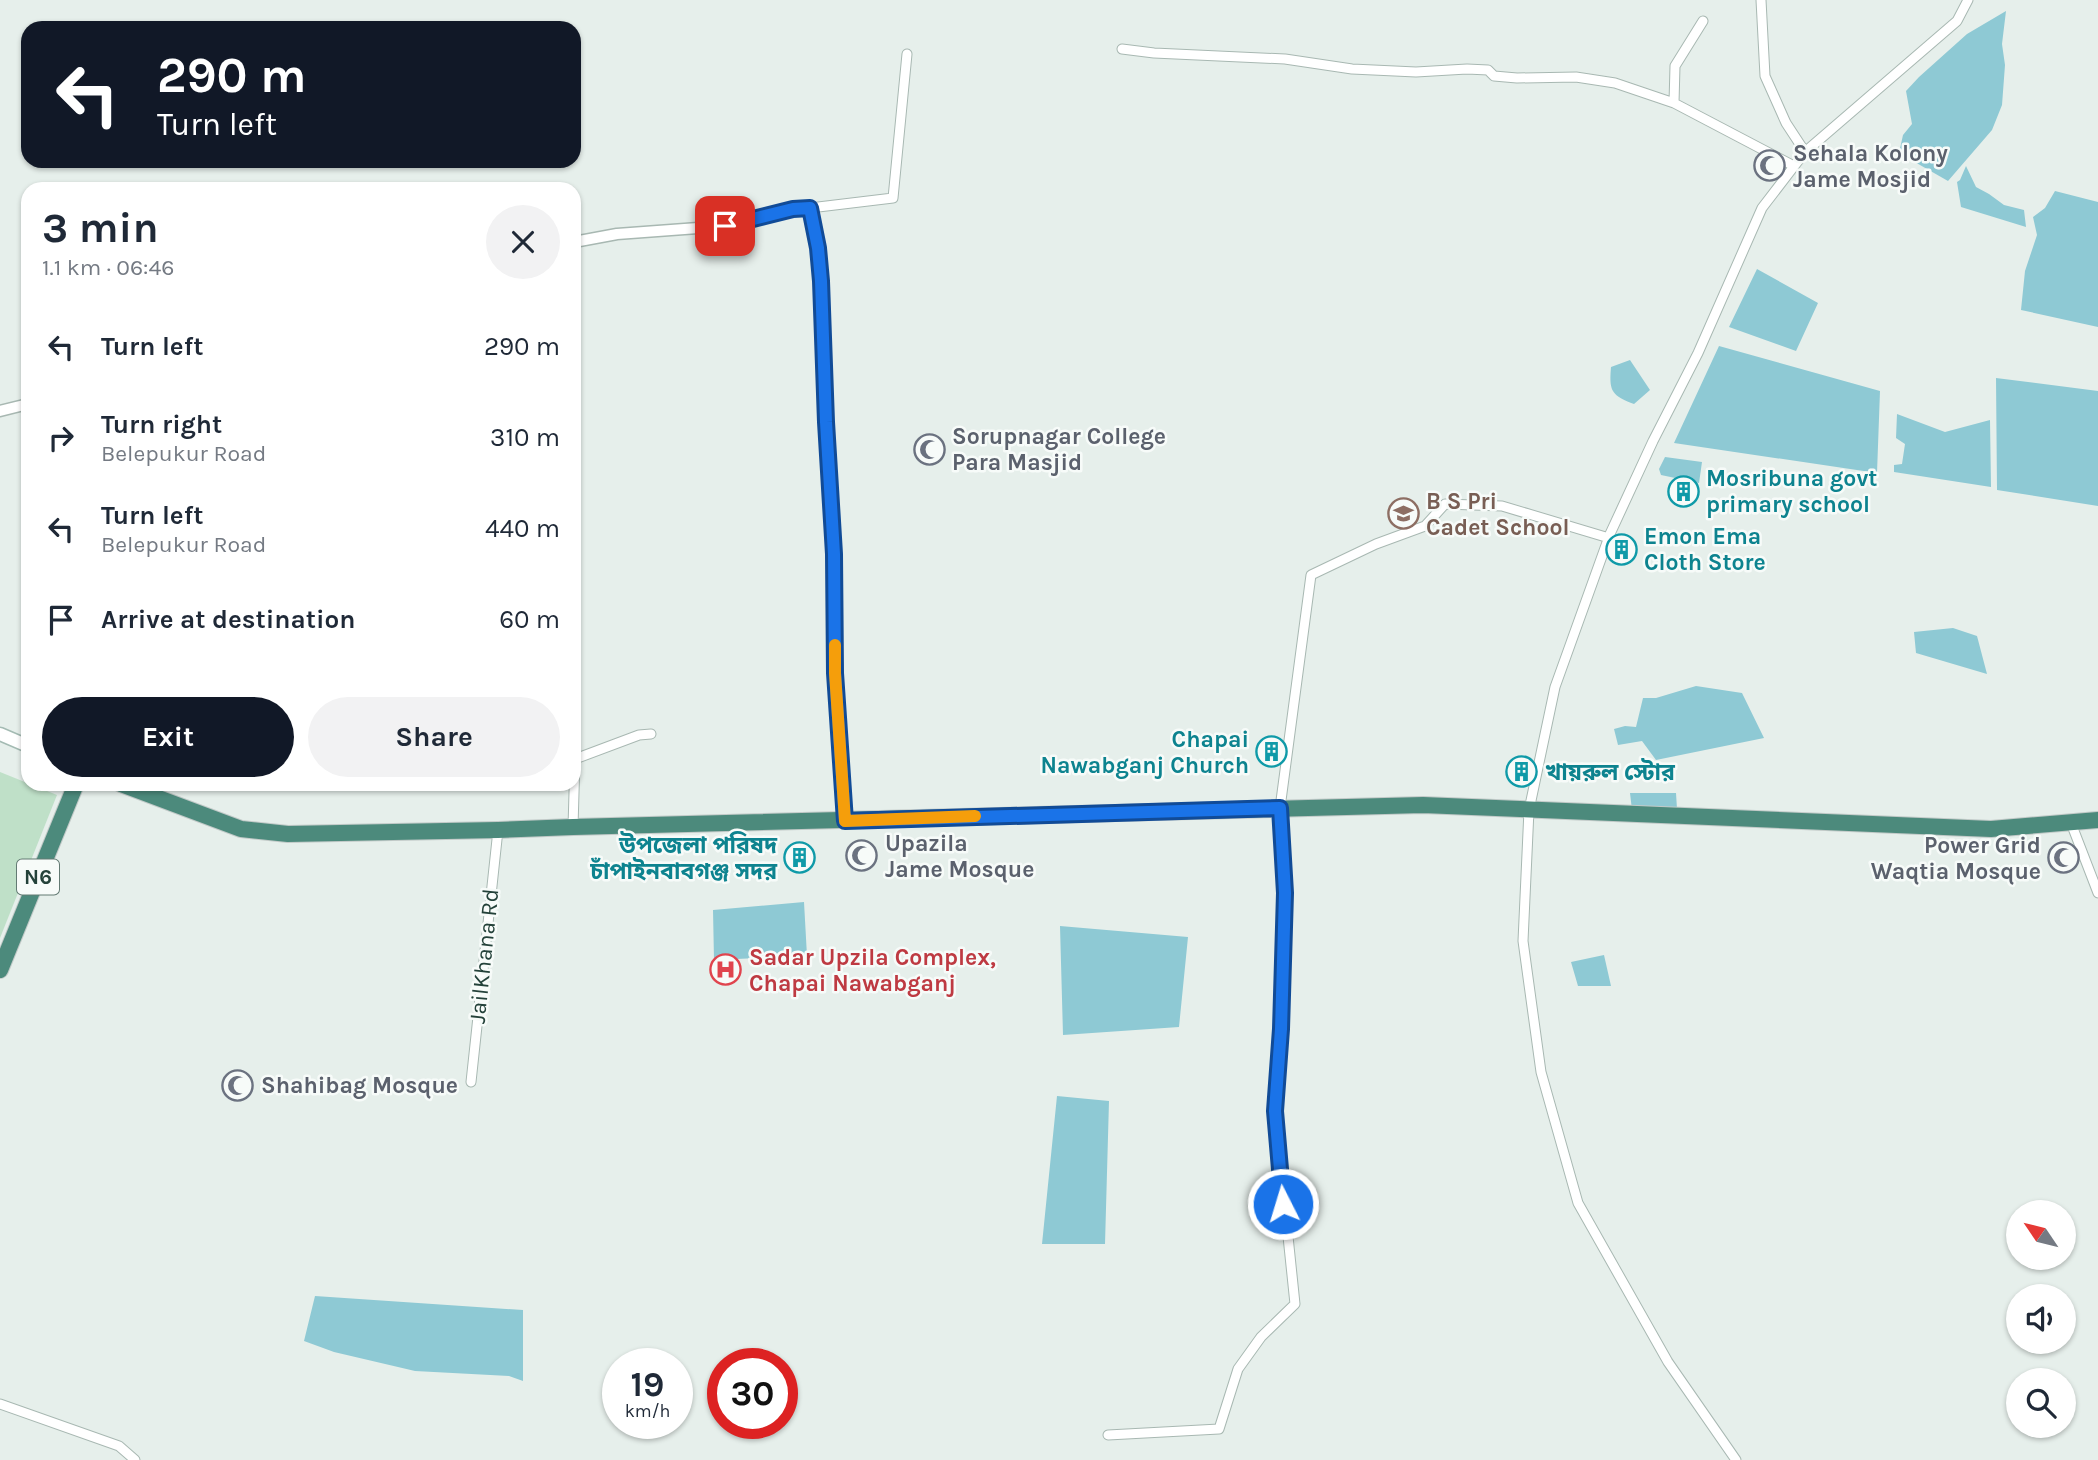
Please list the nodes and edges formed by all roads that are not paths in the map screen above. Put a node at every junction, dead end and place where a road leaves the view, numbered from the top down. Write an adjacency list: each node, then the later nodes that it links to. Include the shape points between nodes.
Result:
1 (1760, 0): 7 (street, via 1765,76)
2 (1968, 0): 7 (street, via 1957,21)
3 (1703, 21): 6 (street, via 1675,66)
4 (1122, 50): 6 (street, via 1285,59 1352,69 1467,69 1517,78 1576,77 1615,83)
5 (907, 54): 9 (street, via 892,198)
6 (1674, 103): 8 (street)
7 (1805, 152): 8 (street)
8 (1794, 166): 13 (street, via 1762,208)
9 (810, 208): 10 (street, via 725,226); 24 (street, via 821,281)
10 (581, 241)
11 (21, 406): 12 (street)
12 (0, 411)
13 (1609, 538): 21 (street, via 1502,506 1445,504 1425,526 1311,575); 22 (street, via 1555,687)
14 (0, 734): 16 (main road)
15 (651, 734): 17 (street)
16 (21, 743)
17 (581, 758)
18 (73, 791): 29 (highway, N6)
19 (140, 791): 27 (highway, via 241,829 288,834)
20 (574, 791): 26 (street)
21 (1280, 808): 22 (highway, via 1423,804); 24 (highway); 32 (street, via 1285,893 1275,1111 1295,1304 1261,1337 1238,1369 1219,1429)
22 (1529, 810): 25 (highway, via 1991,829); 34 (street, via 1522,942 1541,1072 1578,1203 1668,1362)
23 (2098, 820): 25 (highway)
24 (845, 821): 26 (highway)
25 (2071, 823): 28 (street)
26 (573, 827): 27 (highway)
27 (498, 830): 30 (street, JailKhana Rd)
28 (2098, 893)
29 (0, 970)
30 (471, 1082)
31 (0, 1404): 33 (street, via 119,1446)
32 (1108, 1434)
33 (135, 1460)
34 (1736, 1460)

